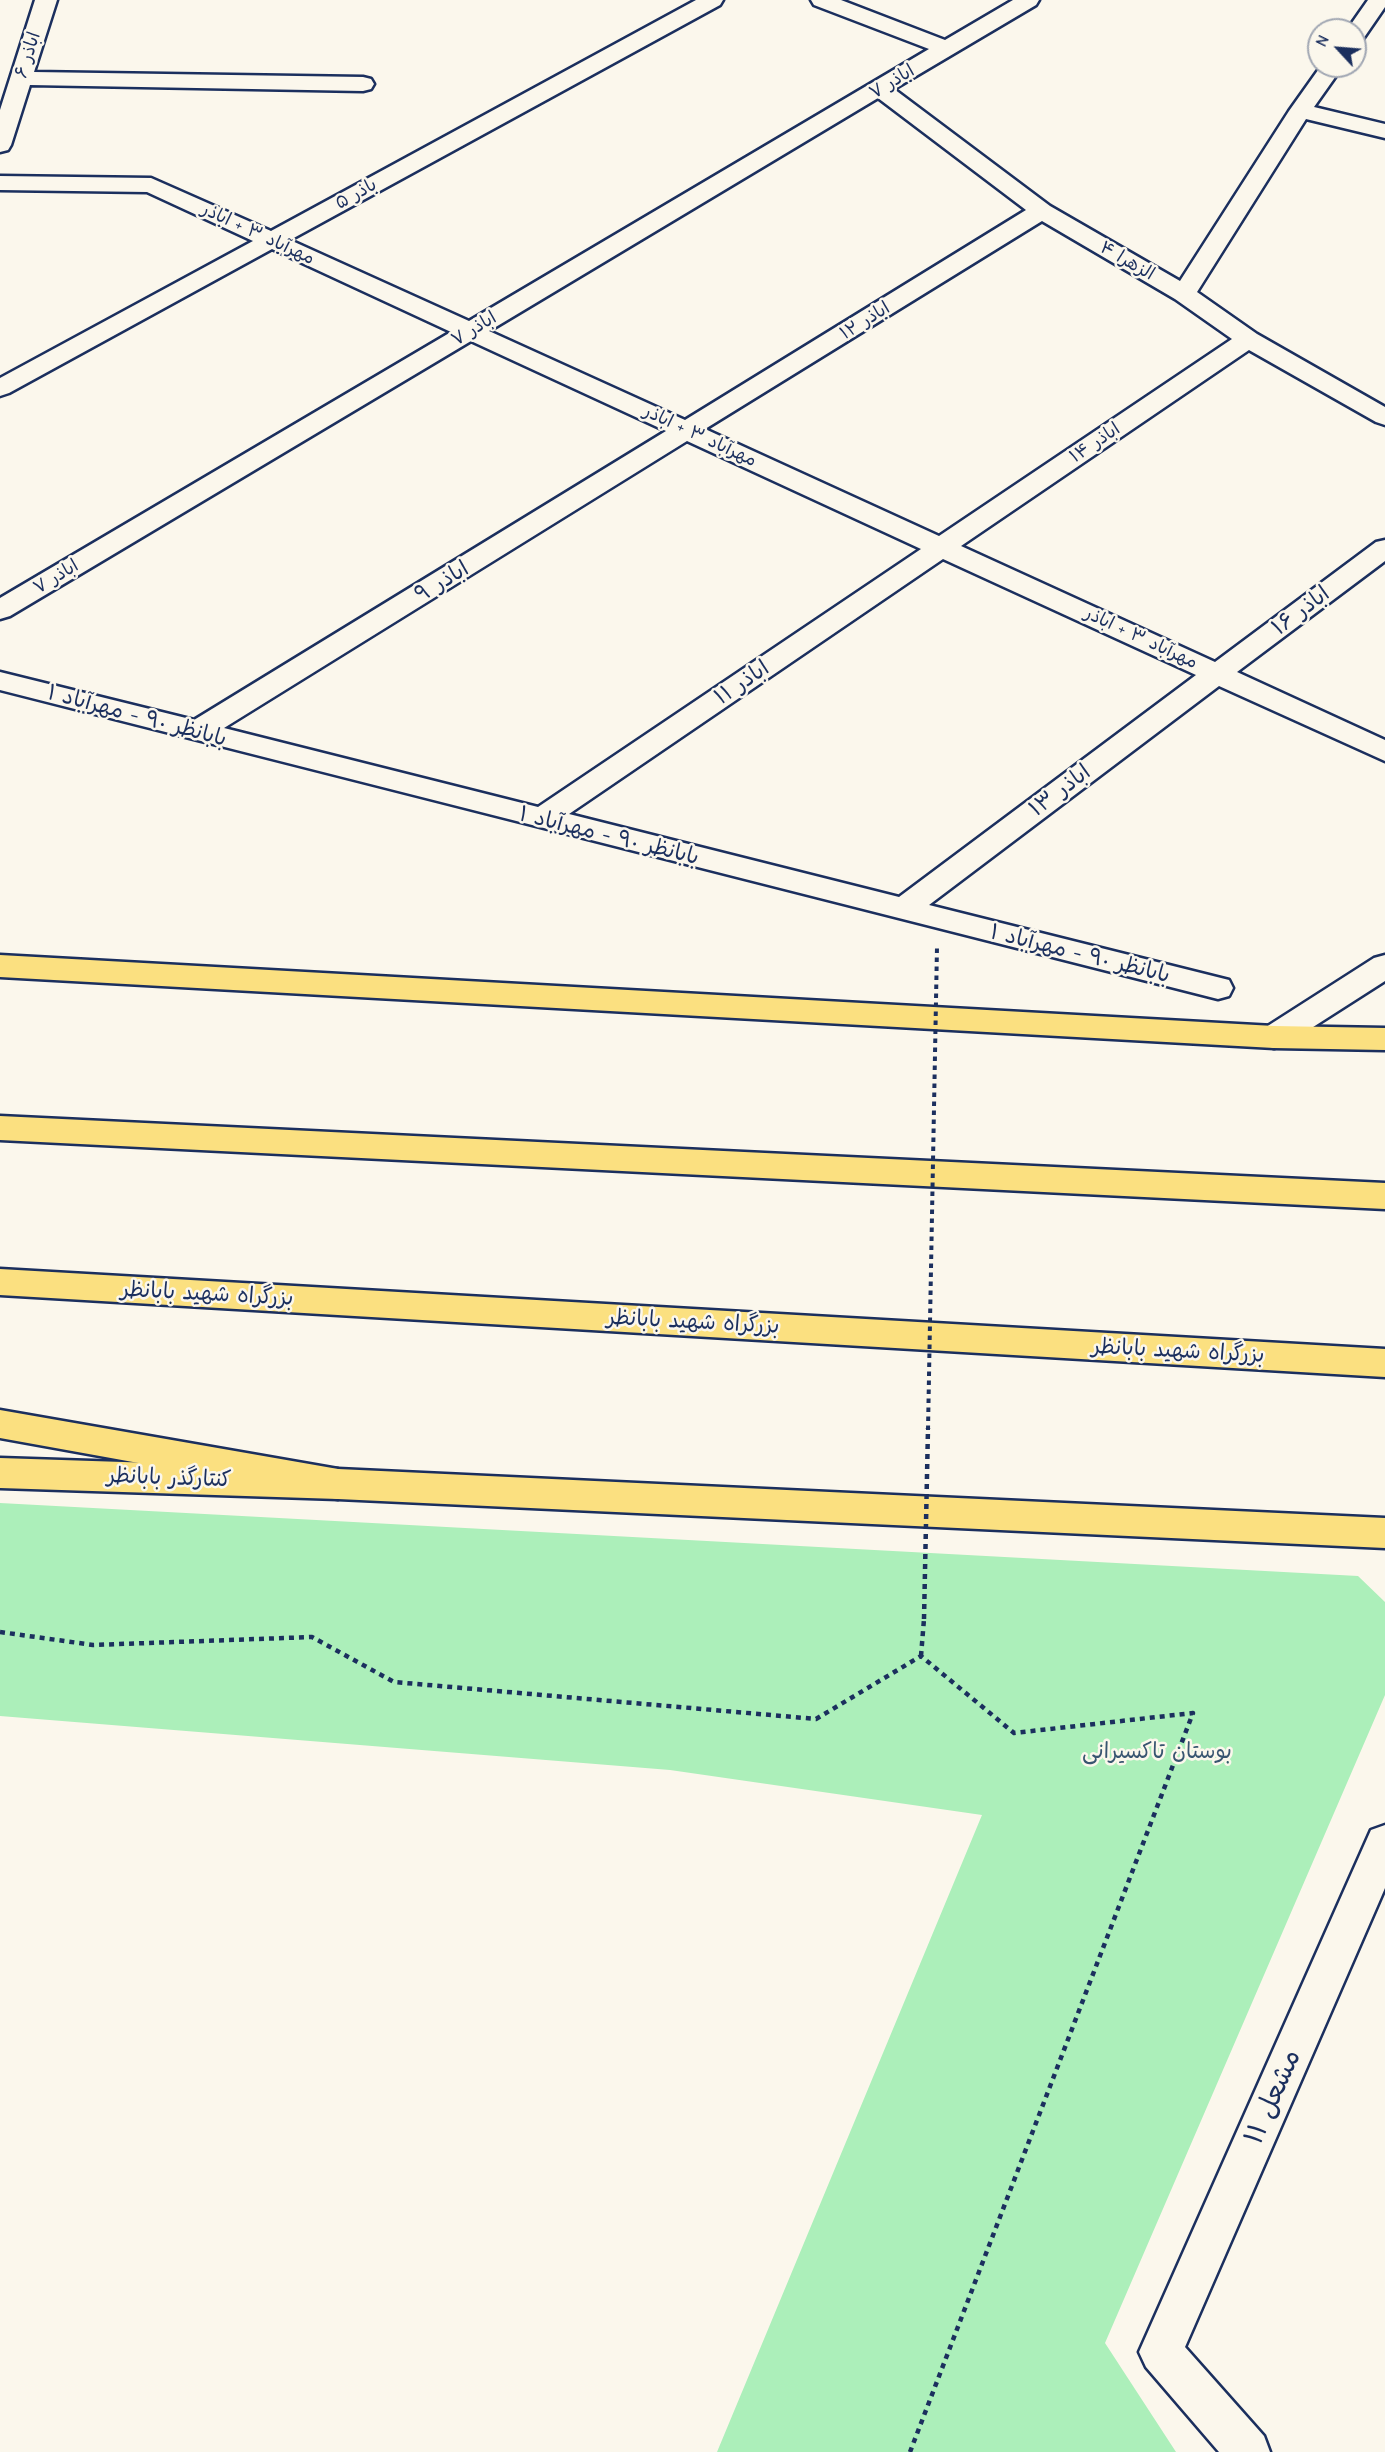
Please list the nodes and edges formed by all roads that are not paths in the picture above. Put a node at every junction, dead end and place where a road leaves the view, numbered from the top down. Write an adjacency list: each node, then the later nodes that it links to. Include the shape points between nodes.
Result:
1 (46, 0): 8 (street, اباذر ۶)
2 (712, 0): 17 (street, باذر ۵)
3 (822, 0): 7 (street)
4 (1028, 0): 7 (street, اباذر ۷)
5 (1379, 0): 6 (street)
6 (1366, 18)
7 (948, 49): 11 (street, اباذر ۷)
8 (21, 78): 10 (street); 14 (street, اباذر ۶)
9 (1323, 78): 12 (street)
10 (363, 84)
11 (880, 89): 16 (street, الزهرا ۴); 19 (street, اباذر ۷)
12 (1300, 111): 13 (street); 18 (street)
13 (1385, 131)
14 (0, 145)
15 (0, 183): 17 (street, مهرآباد ۳ + اباذر, via 152,185)
16 (1042, 211): 18 (street, الزهرا ۴); 23 (street, اباذر ۱۲)
17 (272, 240): 19 (street, مهرآباد ۳ + اباذر); 21 (street, باذر ۵)
18 (1184, 294): 20 (street, الزهرا ۴)
19 (471, 331): 23 (street, مهرآباد ۳ + اباذر); 26 (street, اباذر ۷)
20 (1248, 339): 22 (street, الزهرا ۴); 24 (street, اباذر ۱۴)
21 (0, 388)
22 (1385, 417)
23 (688, 431): 24 (street, مهرآباد ۳ + اباذر); 29 (street, اباذر ۹)
24 (943, 547): 27 (street, مهرآباد ۳ + اباذر); 31 (street, اباذر ۱۱)
25 (1385, 548): 27 (street, اباذر ۱۶)
26 (0, 610)
27 (1218, 673): 30 (street, مهرآباد ۳ + اباذر); 32 (street, اباذر ۱۳)
28 (0, 681): 29 (street, بابانظر ۹۰ - مهرآباد ۱)
29 (196, 732): 31 (street, بابانظر ۹۰ - مهرآباد ۱)
30 (1385, 751)
31 (541, 819): 32 (street, بابانظر ۹۰ - مهرآباد ۱)
32 (903, 909): 35 (street, بابانظر ۹۰ - مهرآباد ۱)
33 (0, 966): 36 (main road)
34 (1385, 966): 36 (street)
35 (1218, 988)
36 (1274, 1036): 37 (main road)
37 (1385, 1039)
38 (0, 1128): 39 (main road)
39 (1385, 1196)
40 (0, 1282): 41 (main road, بزرگراه شهید بابانظر)
41 (1385, 1363)
42 (0, 1424): 44 (main road)
43 (0, 1473): 44 (main road, کنتارگذر بابانظر)
44 (338, 1484): 45 (main road)
45 (1385, 1533)
46 (1385, 1843): 47 (street, مشعل ۱۱, via 1161,2352)
47 (1248, 2452)

